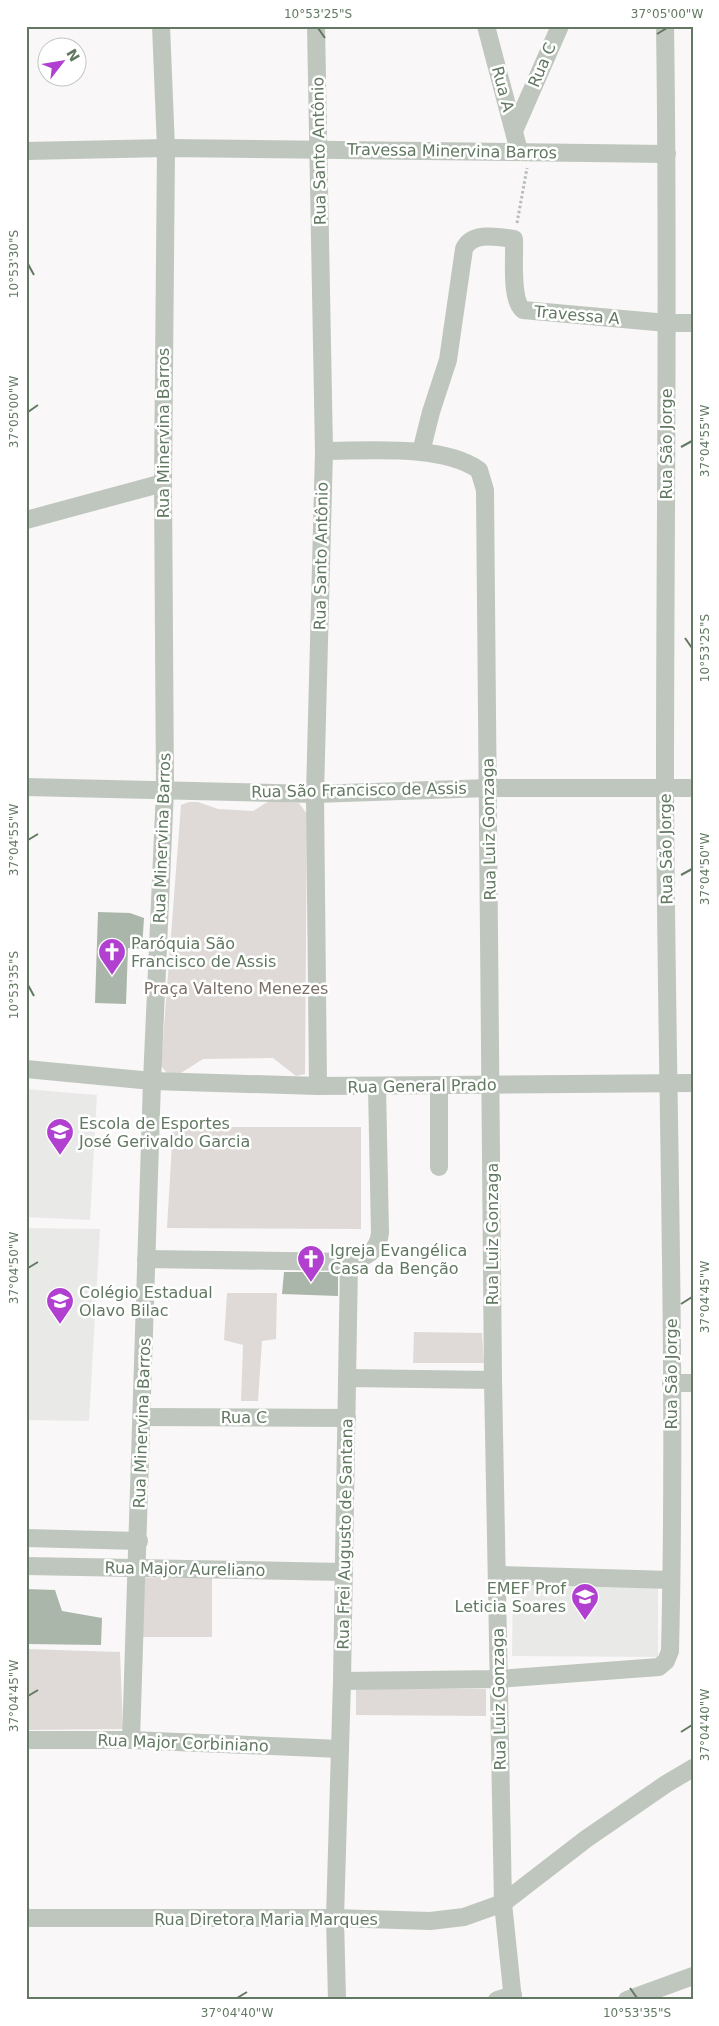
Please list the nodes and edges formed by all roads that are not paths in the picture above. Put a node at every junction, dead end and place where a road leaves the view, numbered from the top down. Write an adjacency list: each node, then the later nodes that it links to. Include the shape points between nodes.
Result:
1 (161, 26): 7 (street, Rua Minervina Barros)
2 (316, 26): 8 (street, Rua Santo Antônio)
3 (486, 26): 6 (street, Rua A)
4 (560, 26): 6 (street, Rua C)
5 (665, 26): 11 (street, Rua São Jorge)
6 (514, 132): 10 (street, Rua A)
7 (166, 148): 8 (street, Travessa Minervina Barros); 9 (street, Travessa Minervina Barros); 16 (street, Rua Minervina Barros)
8 (319, 150): 10 (street, Travessa Minervina Barros); 14 (street, Rua Santo Antônio)
9 (26, 151)
10 (518, 152): 11 (street, Travessa Minervina Barros)
11 (667, 154): 12 (street, Rua São Jorge)
12 (666, 323): 13 (street, Travessa A); 15 (street, Travessa A, via 523,310 514,294 514,239 473,239 464,249 448,360); 20 (street, Rua São Jorge)
13 (693, 323)
14 (324, 451): 15 (street); 23 (street, Rua Santo Antônio)
15 (421, 452): 19 (street, Rua Luiz Gonzaga, via 456,458 479,470 483,477)
16 (163, 483): 17 (street); 22 (street, Rua Minervina Barros)
17 (26, 520)
18 (26, 787): 22 (street, Rua São Francisco de Assis)
19 (488, 788): 20 (street, Rua São Francisco de Assis); 23 (street, Rua São Francisco de Assis); 28 (street, Rua Luiz Gonzaga)
20 (665, 788): 21 (street, Rua São Francisco de Assis); 26 (street, Rua São Jorge)
21 (693, 788)
22 (165, 790): 23 (street, Rua São Francisco de Assis); 25 (street, Rua Minervina Barros)
23 (315, 794): 29 (street, Rua Santo Antônio)
24 (26, 1069): 25 (street, Rua General Prado)
25 (152, 1081): 29 (street, Rua General Prado); 33 (street, Rua Minervina Barros)
26 (669, 1083): 27 (street, Rua General Prado); 28 (street, Rua General Prado); 37 (street, Rua São Jorge)
27 (693, 1083)
28 (491, 1085): 30 (street, Rua General Prado); 36 (street, Rua Luiz Gonzaga)
29 (318, 1086): 31 (street, Rua General Prado)
30 (439, 1086): 31 (street, Rua General Prado); 32 (street)
31 (377, 1087): 34 (street, via 379,1242 367,1256)
32 (439, 1167)
33 (146, 1260): 34 (street); 39 (street, Rua Minervina Barros)
34 (349, 1262): 35 (street, Rua Frei Augusto de Santana)
35 (348, 1378): 36 (street); 40 (street, Rua Frei Augusto de Santana)
36 (493, 1380): 46 (street, Rua Luiz Gonzaga)
37 (671, 1383): 38 (street); 47 (street, Rua São Jorge)
38 (693, 1383)
39 (142, 1416): 40 (street, Rua C); 42 (street, Rua Minervina Barros)
40 (347, 1418): 45 (street, Rua Frei Augusto de Santana)
41 (26, 1538): 42 (street, Rua Major Aureliano)
42 (139, 1541): 44 (street, Rua Minervina Barros)
43 (26, 1566): 44 (street, Rua Major Aureliano)
44 (137, 1568): 45 (street, Rua Major Aureliano); 51 (street, Rua Minervina Barros)
45 (344, 1572): 49 (street, Rua Frei Augusto de Santana)
46 (497, 1575): 47 (street); 48 (street, Rua Luiz Gonzaga)
47 (671, 1580): 48 (street, Rua São Jorge, via 670,1651 659,1667)
48 (499, 1678): 49 (street); 54 (street, Rua Luiz Gonzaga)
49 (342, 1681): 52 (street, Rua Frei Augusto de Santana)
50 (26, 1740): 51 (street, Rua Major Corbiniano)
51 (131, 1740): 52 (street, Rua Major Corbiniano)
52 (340, 1748): 56 (street, Rua Frei Augusto de Santana)
53 (693, 1768): 54 (street, Rua Diretora Maria Marques, via 586,1839)
54 (503, 1903): 56 (street, Rua Diretora Maria Marques, via 464,1918 442,1922); 58 (street, Rua Luiz Gonzaga)
55 (26, 1918): 56 (street, Rua Diretora Maria Marques)
56 (335, 1918): 59 (street, Rua Frei Augusto de Santana)
57 (693, 1976): 60 (street)
58 (508, 1998)
59 (337, 2000)
60 (627, 2000)

